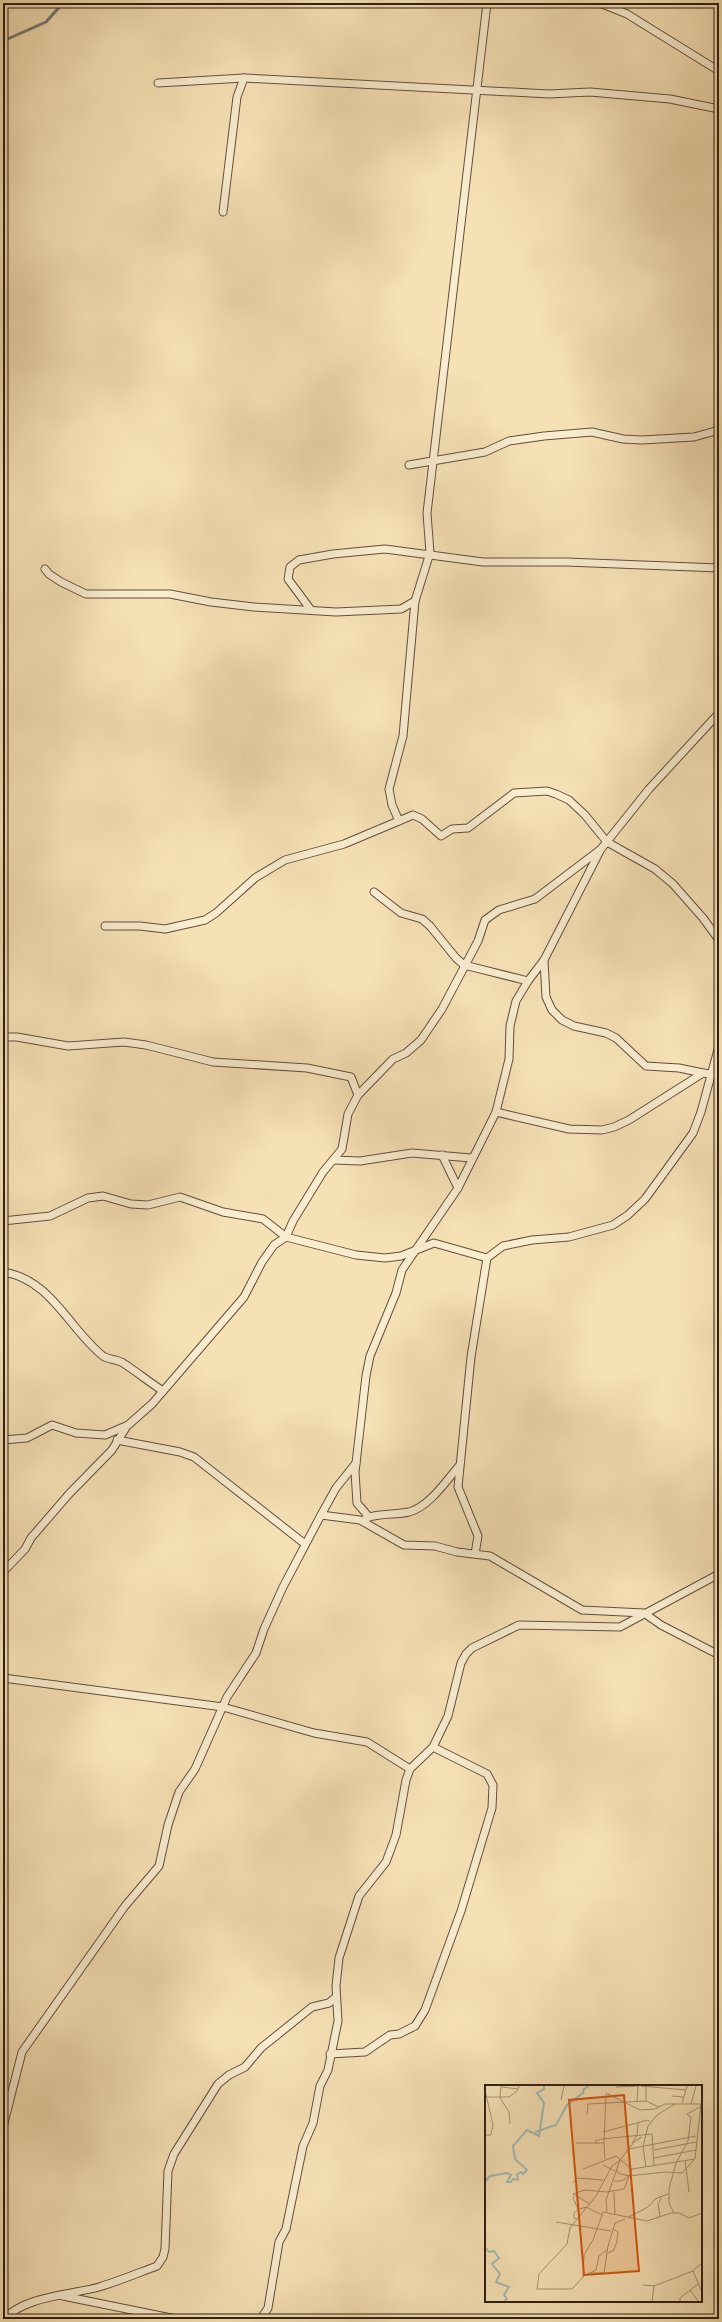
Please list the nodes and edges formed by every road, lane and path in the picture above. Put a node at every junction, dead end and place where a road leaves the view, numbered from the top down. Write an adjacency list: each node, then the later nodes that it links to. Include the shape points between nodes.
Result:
1 (487, 3): 6 (street)
2 (600, 3): 3 (street, via 627,14)
3 (719, 71)
4 (244, 78): 5 (street); 6 (street); 8 (street, via 237,97)
5 (158, 83)
6 (476, 90): 7 (street, via 549,94 590,92 670,99); 10 (street)
7 (719, 109)
8 (223, 212)
9 (719, 430): 10 (street, via 694,437 642,440 623,439 592,432 544,436 509,441 485,452)
10 (434, 462): 11 (street); 12 (street, via 427,513)
11 (409, 465)
12 (430, 553): 13 (street, via 483,562 566,562); 15 (street); 16 (street, via 381,549 332,554 295,562 290,567 288,580)
13 (719, 568)
14 (46, 569): 16 (street, via 48,574 86,594 170,594 248,606)
15 (415, 601): 16 (street, via 407,607 393,610); 18 (street, via 403,736 389,789 392,805)
16 (311, 610)
17 (718, 716): 19 (street, via 649,789)
18 (400, 821): 19 (street, via 413,815 422,819 441,836 452,830 468,828 514,793 547,791 568,800 585,815); 22 (street, via 344,844 285,860 255,878 206,920 165,929)
19 (607, 842): 20 (street); 23 (street, via 655,869 673,884)
20 (601, 849): 24 (street); 25 (street, via 535,899 499,910 489,916)
21 (374, 892): 25 (street, via 401,913 422,919)
22 (105, 926)
23 (719, 940)
24 (544, 960): 26 (street); 29 (street, via 546,997 552,1010 562,1020 616,1038 646,1066 679,1068)
25 (464, 965): 26 (street); 32 (street, via 442,1009 421,1040 393,1059)
26 (528, 981): 33 (street, via 516,1001 512,1015 509,1059)
27 (3, 1037): 32 (street, via 68,1046 124,1042 213,1062 307,1068 350,1077)
28 (719, 1046): 30 (street)
29 (703, 1073): 30 (street); 33 (street, via 629,1120 608,1128 569,1129)
30 (710, 1075): 31 (street); 41 (street, via 693,1133 645,1199 628,1215 613,1225 569,1237 532,1240 503,1246)
31 (719, 1075)
32 (358, 1095): 36 (street, via 348,1114 342,1149)
33 (496, 1112): 35 (street)
34 (442, 1155): 35 (street); 36 (street, via 412,1152 360,1161); 37 (street)
35 (471, 1158): 37 (street)
36 (334, 1160): 39 (street, via 323,1172)
37 (458, 1188): 40 (street)
38 (3, 1221): 39 (street, via 50,1216 88,1198 103,1196 148,1206 180,1197 223,1212 263,1219)
39 (286, 1237): 40 (street, via 356,1255 385,1258 400,1256); 43 (street, via 274,1245 262,1262 244,1297)
40 (418, 1248): 41 (street, via 434,1243); 47 (street, via 402,1270 396,1293 370,1356)
41 (487, 1258): 48 (street, via 471,1357)
42 (3, 1272): 43 (street, via 13,1273 38,1286 66,1313 104,1357 122,1362)
43 (163, 1391): 44 (street)
44 (127, 1426): 45 (street, via 104,1435 76,1433 52,1425 27,1438); 46 (street)
45 (3, 1440)
46 (118, 1440): 52 (street, via 194,1457); 54 (street, via 112,1450 69,1494)
47 (356, 1463): 49 (street, via 336,1488); 50 (street, via 357,1503)
48 (459, 1466): 50 (street, via 433,1495 414,1511); 53 (street, via 458,1487 478,1536)
49 (321, 1515): 51 (street); 52 (street)
50 (369, 1517): 51 (street)
51 (360, 1520): 53 (street, via 404,1545 435,1546)
52 (305, 1544): 59 (street, via 273,1608 256,1653)
53 (475, 1554): 56 (street, via 499,1560 534,1584 582,1610)
54 (3, 1572)
55 (719, 1574): 56 (street)
56 (644, 1613): 57 (street, via 661,1625); 60 (street, via 620,1627 518,1626 472,1648 461,1663 448,1716)
57 (719, 1655)
58 (3, 1678): 59 (street)
59 (223, 1707): 61 (street, via 314,1733 367,1742); 64 (street, via 195,1769 179,1792 168,1825 159,1866 125,1906 22,2052)
60 (433, 1747): 61 (street); 63 (street, via 487,1774 494,1786 492,1808 461,1911 425,2010 415,2026 399,2034 390,2035 365,2052)
61 (410, 1769): 62 (street, via 396,1835 386,1862 359,1896 336,1971)
62 (336, 1997): 63 (street, via 338,2021); 65 (street, via 329,2003 312,2007 262,2048 246,2067 218,2084 174,2154 168,2171 165,2249 161,2262 157,2266 98,2287)
63 (330, 2054): 68 (street, via 328,2070 320,2086 313,2123 303,2146 286,2229 279,2242 268,2308)
64 (3, 2126)
65 (60, 2296): 66 (street, via 43,2299 11,2313); 67 (street)
66 (4, 2319)
67 (176, 2319)
68 (261, 2319)

